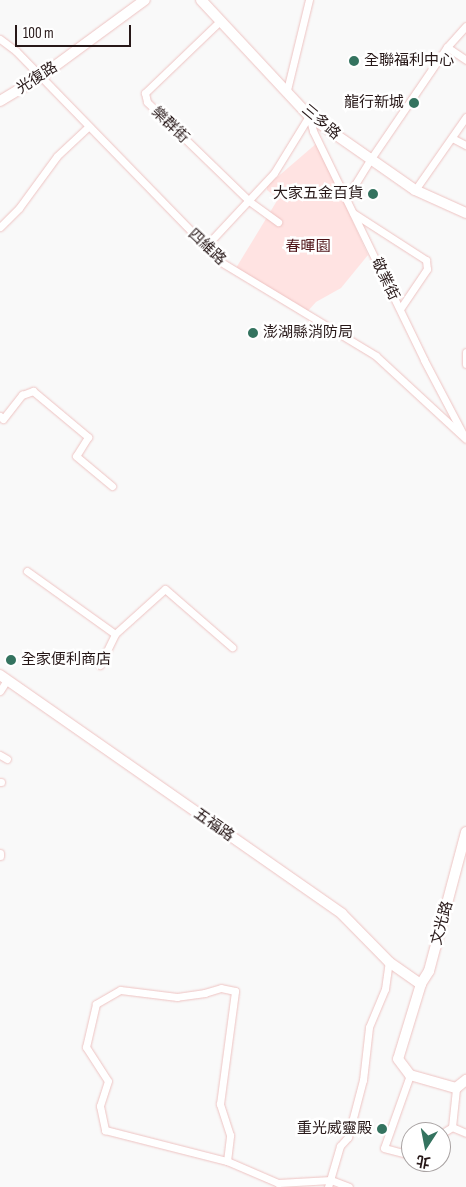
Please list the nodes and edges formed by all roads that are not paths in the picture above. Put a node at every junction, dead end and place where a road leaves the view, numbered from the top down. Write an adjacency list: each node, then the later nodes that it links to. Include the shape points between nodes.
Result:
1 (145, 0): 11 (street, 光復路)
2 (202, 0): 4 (street, 三多路)
3 (309, 0): 12 (street)
4 (220, 21): 12 (street, 三多路); 22 (street, 樂群街, via 145,92 147,102)
5 (466, 26): 8 (street)
6 (0, 39): 7 (street, 四維路)
7 (8, 46): 9 (street); 11 (street, 四維路)
8 (447, 47): 10 (street); 19 (street)
9 (0, 50)
10 (466, 60)
11 (40, 77): 13 (street, 光復路); 16 (street, 四維路)
12 (287, 90): 14 (street, 三多路)
13 (0, 101)
14 (309, 116): 19 (street, 三多路); 21 (street, 敬業街, via 312,131); 22 (street, via 274,173)
15 (466, 117): 17 (street)
16 (88, 127): 26 (street, via 56,156 19,208); 27 (street, 四維路)
17 (452, 138): 18 (street); 20 (street)
18 (466, 145)
19 (370, 160): 20 (street, 三多路); 21 (street)
20 (415, 190): 24 (street, 三多路)
21 (346, 199): 23 (street, 敬業街)
22 (250, 201): 25 (street, 樂群街); 27 (street)
23 (353, 213): 28 (street, 敬業街); 28 (street, via 426,260 427,269)
24 (466, 213)
25 (278, 222)
26 (0, 227)
27 (205, 248): 32 (street, 四維路, via 220,262 376,356)
28 (400, 309): 32 (street, 敬業街)
29 (466, 352): 30 (street)
30 (466, 364)
31 (1, 420): 33 (street, via 22,395 33,391 88,437 76,456)
32 (466, 439)
33 (112, 486)
34 (27, 571): 35 (street)
35 (115, 634): 36 (street, via 165,589); 37 (street)
36 (232, 647)
37 (100, 665)
38 (3, 677): 39 (street); 43 (street, 五福路, via 342,914)
39 (0, 690)
40 (0, 755): 41 (street)
41 (7, 759)
42 (466, 832): 44 (street, 文光路, via 429,971)
43 (388, 962): 44 (street, 五福路); 52 (street, via 385,988 369,1027 363,1080 348,1137 340,1146)
44 (421, 984): 45 (street, 文光路, via 398,1060)
45 (410, 1075): 47 (street); 50 (street, via 384,1148)
46 (466, 1080): 47 (street)
47 (456, 1088): 48 (street)
48 (452, 1127): 49 (street)
49 (466, 1133)
50 (401, 1152)
51 (227, 1161): 51 (street, via 105,1130 100,1106 108,1081 86,1047 96,1004 120,990 177,997 221,988 235,991 220,1104 230,1135); 52 (street, via 278,1183)
52 (329, 1183): 53 (street)
53 (349, 1187)

